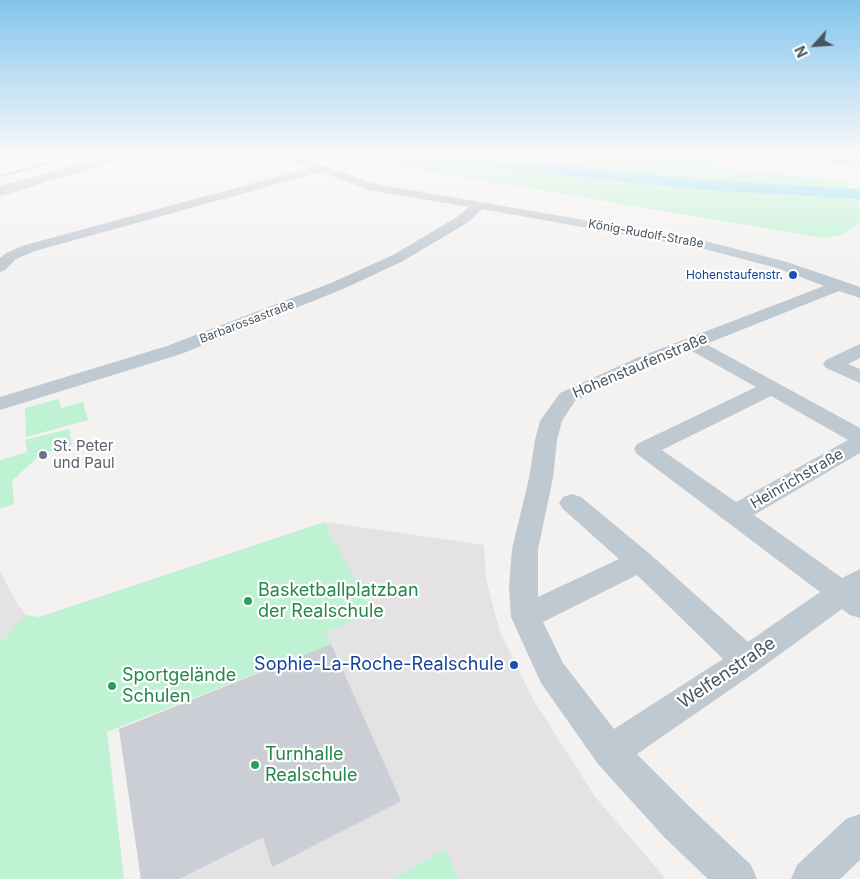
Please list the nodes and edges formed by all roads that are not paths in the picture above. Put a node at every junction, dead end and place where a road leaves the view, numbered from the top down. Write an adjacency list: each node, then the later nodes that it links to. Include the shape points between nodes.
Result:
1 (224, 195): 4 (street, via 30,248 11,256)
2 (418, 195): 3 (street, König-Rudolf-Straße)
3 (478, 206): 5 (street, König-Rudolf-Straße, via 705,245 748,255); 11 (street, Barbarossastraße, via 462,220 398,258 337,286 167,353)
4 (0, 267)
5 (840, 285): 6 (street, König-Rudolf-Straße); 7 (street, Hohenstaufenstraße)
6 (860, 293)
7 (692, 344): 10 (street, Heinrichstraße); 18 (street, Hohenstaufenstraße, via 567,397 551,421 525,549 523,588)
8 (860, 350): 9 (street, via 833,364)
9 (860, 377)
10 (770, 388): 12 (street, Heinrichstraße); 15 (street, Welfenstraße, via 645,449)
11 (0, 404)
12 (860, 437)
13 (860, 442): 15 (street, Heinrichstraße)
14 (572, 503): 16 (street)
15 (734, 514): 17 (street, Welfenstraße)
16 (640, 561): 18 (street); 19 (street)
17 (854, 593): 19 (street, Welfenstraße)
18 (526, 617): 20 (street, Hohenstaufenstraße, via 552,673)
19 (746, 661): 20 (street, Welfenstraße)
20 (610, 752): 22 (street, Hohenstaufenstraße, via 678,824)
21 (860, 833): 23 (street)
22 (737, 879)
23 (811, 879)

